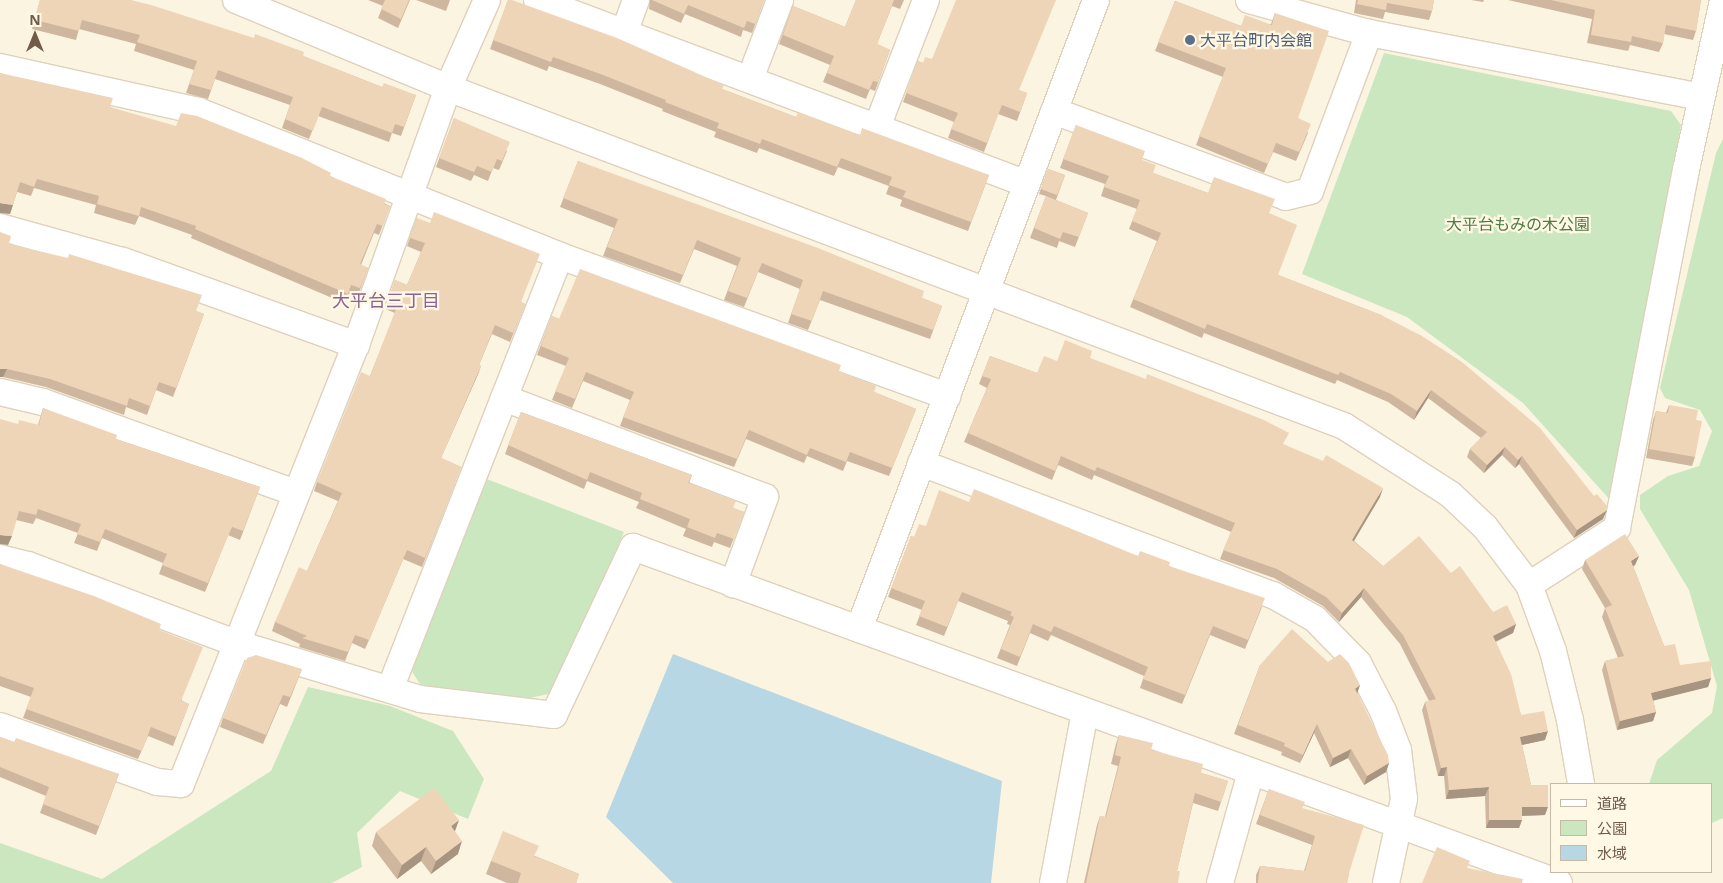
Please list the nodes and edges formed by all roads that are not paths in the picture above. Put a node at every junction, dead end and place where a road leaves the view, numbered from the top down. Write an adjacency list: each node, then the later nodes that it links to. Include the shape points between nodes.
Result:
1 (236, 0): 14 (street)
2 (487, 0): 14 (street)
3 (537, 0): 10 (street)
4 (636, 0): 10 (street)
5 (780, 0): 13 (street)
6 (926, 0): 17 (street)
7 (1096, 0): 16 (street)
8 (1249, 0): 11 (street)
9 (1723, 0): 15 (street)
10 (624, 33): 13 (street)
11 (1370, 33): 15 (street); 16 (street, via 1310,191 1286,198)
12 (0, 67): 19 (street, via 198,112)
13 (750, 80): 17 (street)
14 (448, 88): 19 (street); 22 (street)
15 (1701, 98): 31 (street, via 1617,528)
16 (1054, 111): 18 (street)
17 (877, 127): 18 (street)
18 (1027, 184): 22 (street)
19 (408, 196): 21 (street); 23 (street)
20 (0, 227): 23 (street, via 123,262)
21 (560, 256): 25 (street); 26 (street)
22 (986, 292): 25 (street); 31 (street, via 1344,426 1450,494 1485,527)
23 (356, 345): 28 (street)
24 (0, 392): 28 (street, via 43,402)
25 (947, 396): 27 (street)
26 (504, 398): 30 (street, via 765,497); 34 (street)
27 (921, 463): 32 (street); 39 (street, via 1273,595 1315,619 1358,663 1383,711 1398,750 1404,800)
28 (296, 493): 33 (street)
29 (0, 558): 33 (street, via 28,565)
30 (732, 584): 32 (street); 34 (street, via 633,547 554,715 420,698)
31 (1528, 584): 38 (street, via 1552,651 1570,720)
32 (858, 629): 35 (street)
33 (238, 644): 34 (street); 36 (street, via 181,784 157,782)
34 (390, 689)
35 (1086, 712): 37 (street); 40 (street)
36 (0, 726)
37 (1251, 772): 39 (street); 41 (street)
38 (1581, 783)
39 (1399, 826): 42 (street); 43 (street)
40 (1053, 883)
41 (1220, 883)
42 (1386, 883)
43 (1559, 883)

